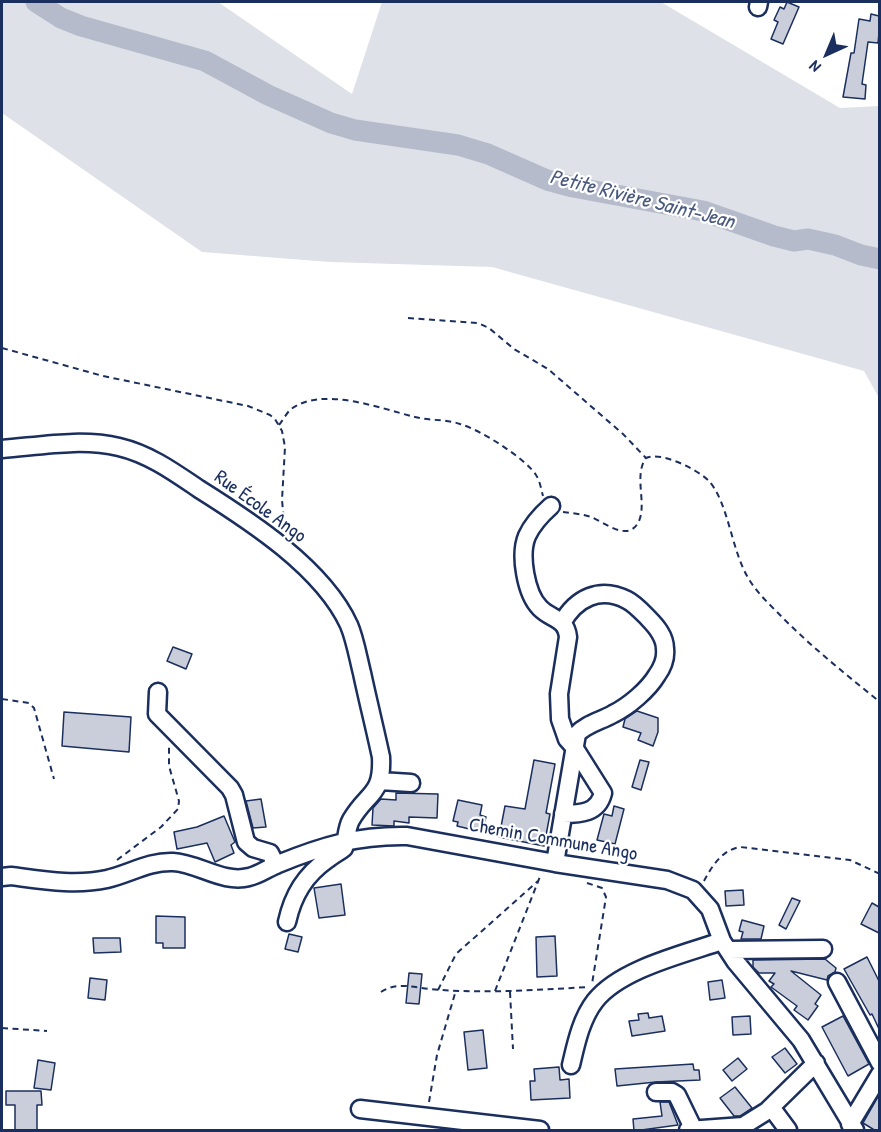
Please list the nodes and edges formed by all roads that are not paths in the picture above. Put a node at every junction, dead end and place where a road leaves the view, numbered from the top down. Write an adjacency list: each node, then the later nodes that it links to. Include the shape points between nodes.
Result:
1 (2, 449): 6 (street, Rue École Ango, via 101,443 141,454 198,488 286,550 332,597 349,625 381,757)
2 (551, 506): 3 (street, via 527,536 525,565 533,598 541,609)
3 (562, 623): 5 (street, via 568,638 559,694 560,719); 5 (street, via 576,603 586,597 614,595 629,600 652,622 665,649 664,661 647,689 615,713 582,729)
4 (158, 692): 11 (street, via 152,717 171,728 230,788 246,842 270,853)
5 (574, 747): 8 (street); 8 (street, via 603,793 591,811)
6 (380, 781): 7 (street); 9 (street, via 351,821)
7 (411, 783)
8 (563, 814): 10 (street)
9 (345, 840): 10 (street, Chemin Commune Ango, via 407,836); 11 (street, Chemin Commune Ango); 13 (street, via 344,848 325,860 298,888)
10 (555, 863): 14 (street, Chemin Commune Ango, via 667,880 693,890 710,909)
11 (276, 864): 12 (street, Chemin Commune Ango, via 240,879 173,862 148,865 91,882)
12 (2, 877)
13 (287, 922)
14 (725, 946): 15 (street); 17 (street); 19 (street, via 644,969 611,985 585,1019)
15 (823, 949)
16 (837, 982): 18 (street)
17 (816, 1063): 22 (street); 24 (street)
18 (879, 1063)
19 (571, 1065)
20 (879, 1074): 24 (street)
21 (656, 1092): 25 (street, via 677,1095)
22 (771, 1107): 25 (street, via 743,1126); 28 (street)
23 (360, 1109): 26 (street)
24 (852, 1127)
25 (694, 1130): 27 (street)
26 (540, 1131)
27 (688, 1131)
28 (788, 1131)

